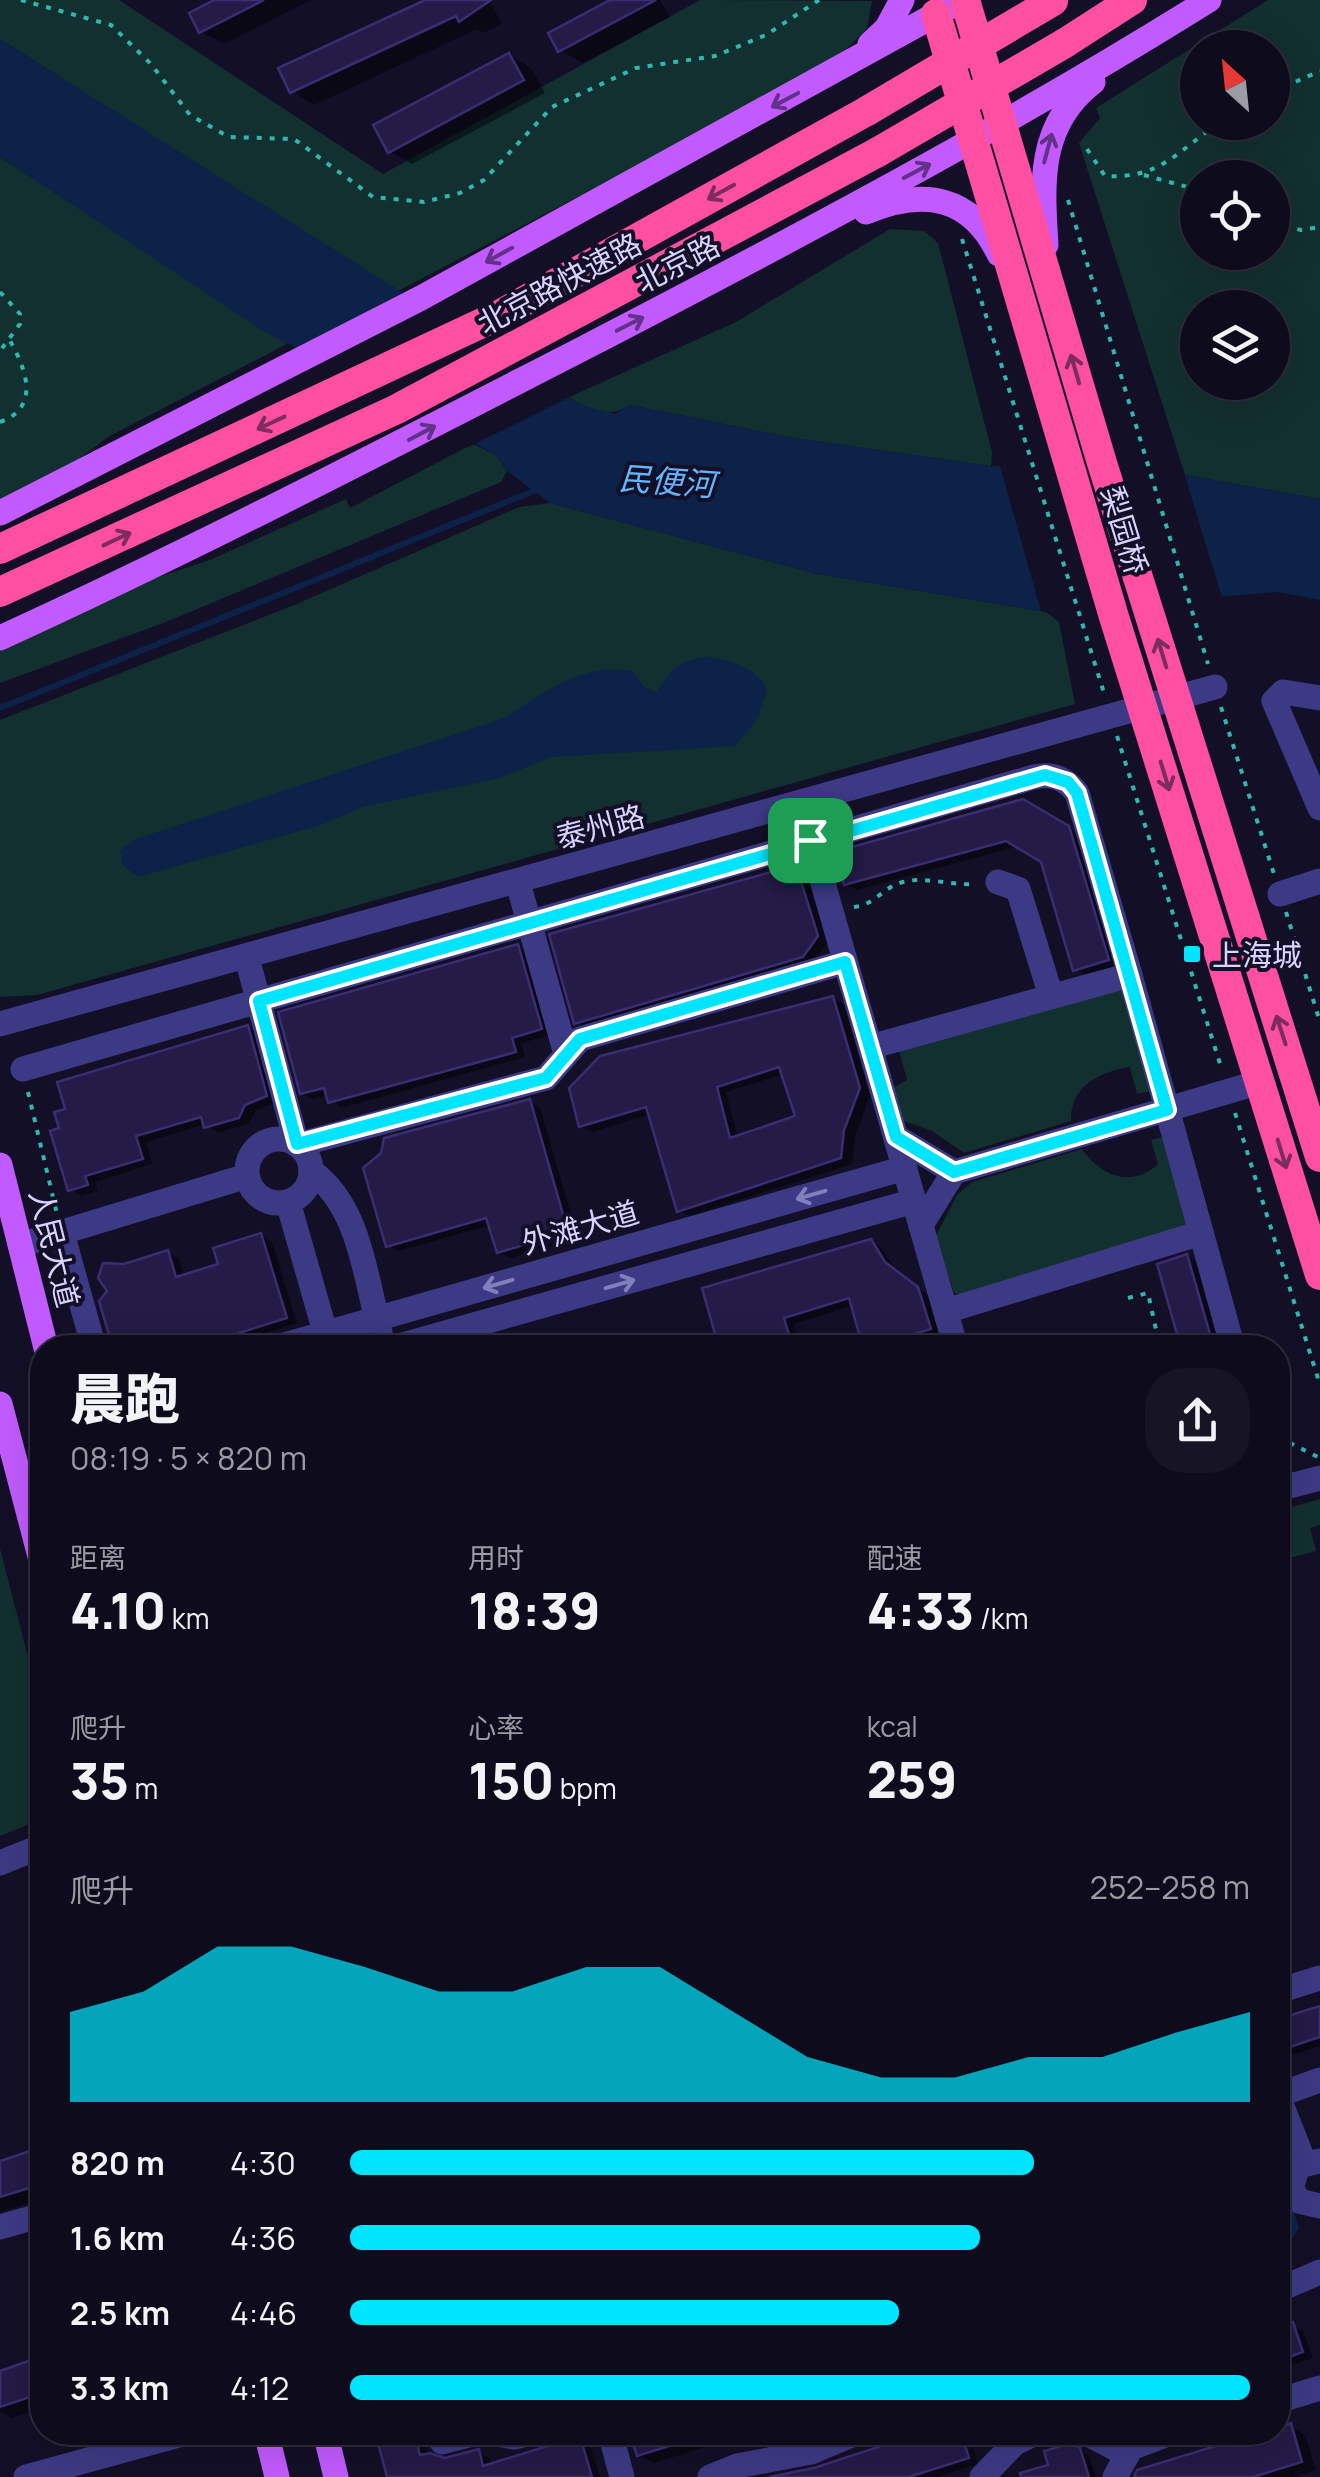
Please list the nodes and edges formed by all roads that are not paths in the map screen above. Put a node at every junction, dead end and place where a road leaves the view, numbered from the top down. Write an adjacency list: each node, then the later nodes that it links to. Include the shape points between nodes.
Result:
1 (902, 0): 7 (main road, via 887,28)
2 (1055, 0): 14 (highway, 北京路快速路, one-way to 14, bridge, via 499,315)
3 (1132, 0): 15 (highway, 北京路快速路, one-way to 3, bridge, via 397,409 878,152)
4 (1209, 0): 6 (main road, 北京路)
5 (949, 4): 7 (main road); 8 (highway, 梨园桥); 9 (highway, 梨园桥)
6 (1168, 26): 8 (main road, 北京路); 11 (main road, one-way to 6, via 1044,160 1058,118 1080,92)
7 (823, 79): 13 (main road, one-way to 13, via 242,392)
8 (1002, 123): 9 (main road, 北京路); 11 (highway, 梨园桥)
9 (972, 141): 10 (main road, 北京路, one-way to 9); 12 (highway, 梨园桥)
10 (746, 263): 12 (main road, via 912,198 951,206 986,227); 16 (main road, 北京路, one-way to 10, via 336,478)
11 (1049, 280): 18 (highway, 梨园桥, one-way to 11)
12 (1014, 284): 20 (highway, 梨园桥)
13 (0, 512)
14 (0, 550)
15 (0, 592)
16 (0, 638)
17 (1215, 686): 18 (street, 泰州路)
18 (1176, 698): 20 (street, 泰州路); 42 (highway, 梨园桥, one-way to 18)
19 (1320, 698): 22 (street, via 1283,692 1274,701)
20 (1144, 709): 21 (street, 泰州路); 38 (highway, 梨园桥, one-way to 38)
21 (800, 805): 23 (street); 25 (street, 泰州路)
22 (1320, 808)
23 (810, 840): 28 (street); 30 (street); 31 (street, via 1034,777 1057,778 1077,793)
24 (1320, 881): 27 (street)
25 (518, 882): 28 (street); 29 (street, 泰州路)
26 (998, 882): 32 (street, via 1018,889)
27 (1280, 894)
28 (529, 922): 33 (street); 36 (street)
29 (247, 958): 33 (street); 34 (street, 泰州路)
30 (845, 962): 35 (street); 36 (street, via 580,1039)
31 (1130, 974): 32 (street); 39 (street)
32 (1051, 996): 35 (street)
33 (259, 1001): 37 (street); 41 (street)
34 (0, 1024)
35 (870, 1046): 40 (street)
36 (566, 1054): 41 (street, via 546,1078)
37 (22, 1069)
38 (1260, 1082): 39 (street); 53 (highway, 梨园桥, one-way to 53)
39 (1167, 1110): 46 (street); 51 (street)
40 (896, 1137): 44 (street); 46 (street)
41 (297, 1144): 45 (street); 47 (street, via 277,1139 258,1147)
42 (1320, 1156)
43 (0, 1165): 52 (main road, 人民大道)
44 (904, 1168): 49 (street); 55 (street, 外滩大道, one-way to 55)
45 (311, 1171): 48 (street, via 304,1190); 55 (street, via 330,1185 348,1215)
46 (954, 1172): 49 (street)
47 (247, 1176): 48 (street, via 257,1195); 50 (street)
48 (288, 1202): 58 (street)
49 (918, 1214): 54 (street); 61 (street, one-way to 49)
50 (62, 1233): 52 (street); 57 (street)
51 (1201, 1233): 54 (street); 63 (street)
52 (20, 1245): 56 (main road, 人民大道)
53 (1320, 1275)
54 (946, 1310): 62 (street)
55 (376, 1318): 59 (street, 外滩大道); 60 (street)
56 (43, 1335)
57 (90, 1335)
58 (327, 1335)
59 (339, 1335)
60 (383, 1335)
61 (439, 1335)
62 (953, 1335)
63 (1229, 1335)
64 (0, 1404): 67 (main road)
65 (1320, 1478): 66 (street)
66 (1290, 1486)
67 (30, 1518)
68 (30, 1851): 69 (street)
69 (0, 1864)
70 (1320, 1978): 71 (street)
71 (1290, 1987)
72 (1320, 2080): 73 (street)
73 (1290, 2091)
74 (1290, 2119): 75 (street)
75 (1312, 2161): 76 (street, via 1294,2172 1291,2188)
76 (1319, 2213)
77 (30, 2218): 78 (street)
78 (0, 2227)
79 (1320, 2272): 80 (street)
80 (1290, 2285)
81 (1320, 2388): 82 (street)
82 (1290, 2397)
83 (143, 2445): 92 (street)
84 (269, 2445): 93 (main road)
85 (328, 2445): 94 (main road)
86 (613, 2445): 95 (street)
87 (828, 2445): 96 (street)
88 (1012, 2445): 97 (street)
89 (1098, 2445): 91 (street)
90 (1137, 2445): 91 (street)
91 (1121, 2466)
92 (26, 2477)
93 (277, 2477)
94 (336, 2477)
95 (622, 2477)
96 (710, 2477)
97 (982, 2477)

